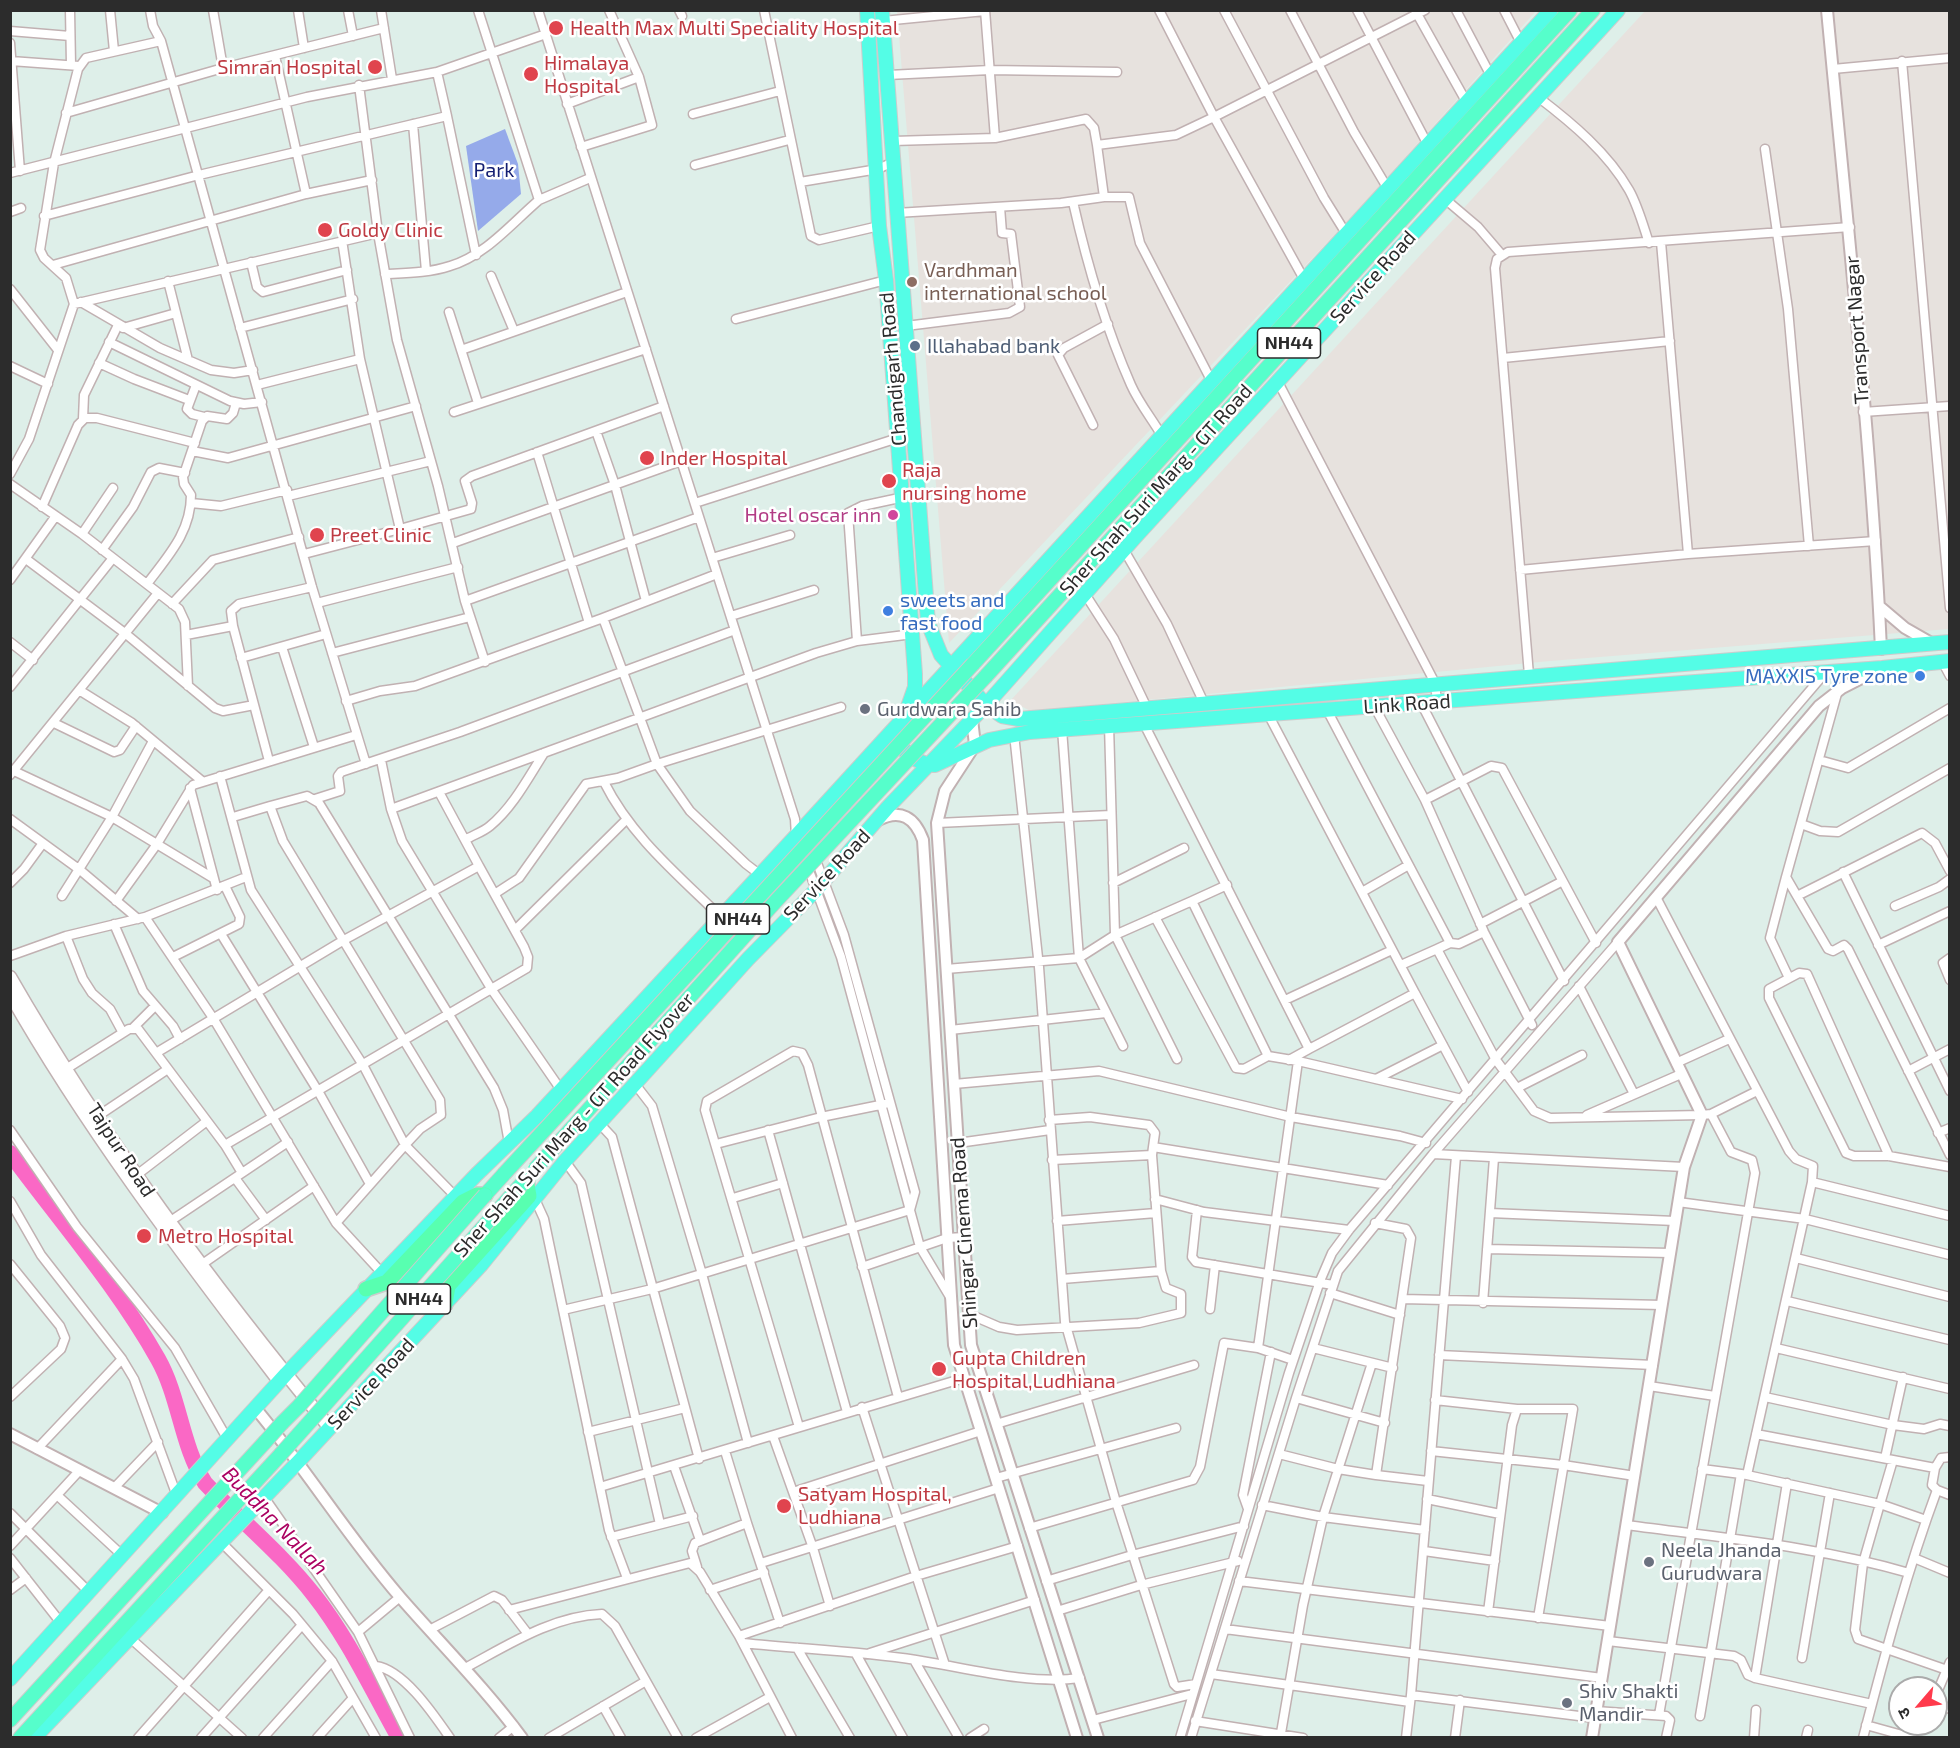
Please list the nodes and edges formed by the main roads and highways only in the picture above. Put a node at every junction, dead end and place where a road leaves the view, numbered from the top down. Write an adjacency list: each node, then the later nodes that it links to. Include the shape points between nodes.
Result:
1 (867, 10): 13 (main road, Chandigarh Road, via 879,226 913,634 915,687)
2 (1551, 10): 10 (main road)
3 (1570, 10): 9 (highway, Sher Shah Suri Marg - GT Road / NH44)
4 (1593, 10): 11 (highway, Sher Shah Suri Marg - GT Road / NH44)
5 (1618, 10): 12 (main road, Service Road)
6 (883, 16): 10 (main road, Chandigarh Road, via 928,623 935,646)
7 (1950, 642): 12 (main road, Link Road, via 1009,719)
8 (1946, 661): 14 (main road, Link Road, via 1062,729 1014,734 975,746 943,763)
9 (973, 664): 18 (highway, Sher Shah Suri Marg - GT Road Flyover / NH44, bridge)
10 (950, 666): 12 (main road, Link Road); 13 (main road)
11 (986, 676): 17 (highway, Sher Shah Suri Marg - GT Road Flyover / NH44, bridge)
12 (986, 705): 14 (main road, Service Road)
13 (898, 724): 14 (main road, via 895,734 901,746); 19 (main road, via 798,827 561,1090)
14 (927, 765): 20 (main road, Service Road, via 565,1161)
15 (10, 976): 21 (main road, Tajpur Road, via 66,1069 169,1222)
16 (10, 994): 21 (main road, Tajpur Road, via 42,1049 161,1227)
17 (526, 1179): 20 (highway, via 529,1196 448,1286); 25 (highway, Sher Shah Suri Marg - GT Road Flyover / NH44, bridge)
18 (485, 1195): 19 (highway, via 463,1202 387,1282); 24 (highway, Sher Shah Suri Marg - GT Road Flyover / NH44, bridge, via 232,1481)
19 (366, 1289): 21 (main road)
20 (445, 1304): 22 (main road, Service Road)
21 (283, 1378): 22 (main road); 23 (main road)
22 (330, 1428): 26 (main road, Service Road)
23 (10, 1679)
24 (10, 1720)
25 (20, 1737)
26 (34, 1737)

